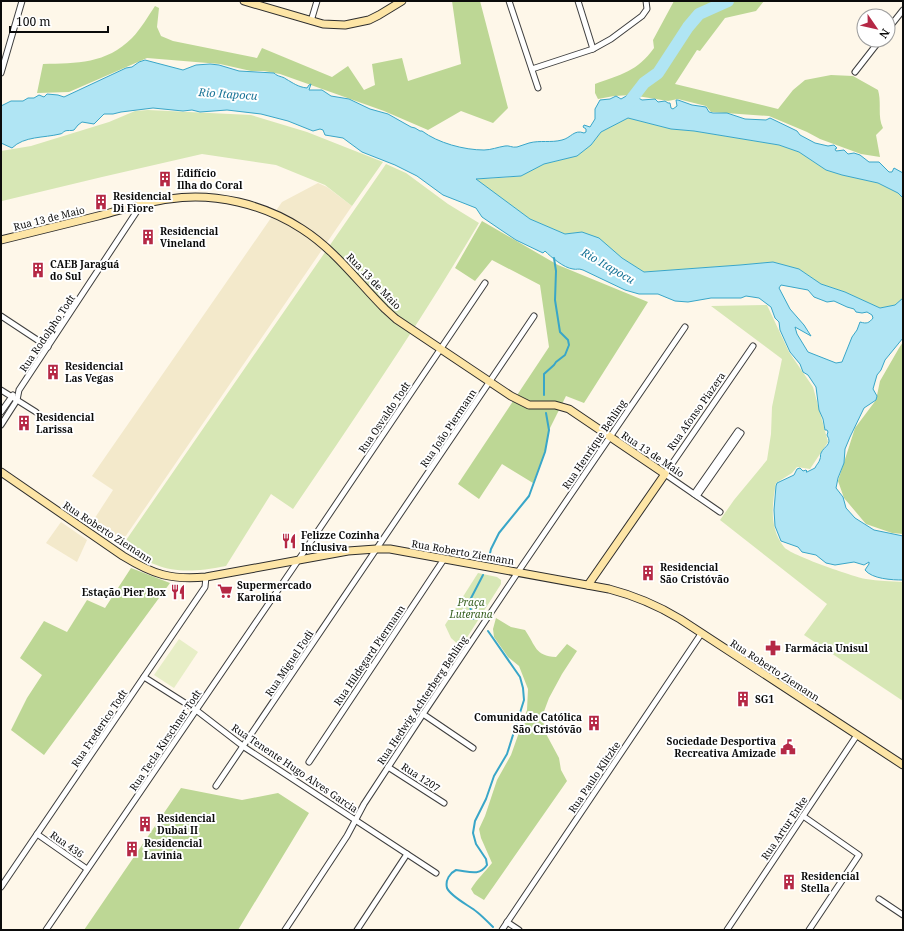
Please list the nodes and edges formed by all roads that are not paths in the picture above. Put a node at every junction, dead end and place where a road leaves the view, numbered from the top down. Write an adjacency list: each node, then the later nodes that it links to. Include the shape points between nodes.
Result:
1 (22, 1): 16 (street)
2 (244, 1): 11 (main road)
3 (317, 1): 11 (street)
4 (402, 1): 8 (main road)
5 (509, 1): 14 (street)
6 (578, 1): 13 (street)
7 (646, 1): 13 (street, via 646,9 642,16)
8 (394, 4): 11 (main road, via 379,15 358,23 332,25)
9 (903, 10): 10 (street)
10 (896, 19)
11 (311, 21)
12 (874, 48): 15 (street)
13 (593, 49): 14 (street)
14 (532, 69): 17 (street)
15 (855, 72)
16 (1, 73)
17 (538, 88)
18 (141, 205): 19 (main road, Rua 13 de Maio); 25 (street, Rua Rodolpho Todt); 26 (main road, Rua 13 de Maio, via 177,198 212,198 254,206 281,217 323,245 390,314)
19 (1, 240)
20 (485, 283): 26 (street, Rua Osvaldo Todt)
21 (1, 316): 25 (street)
22 (534, 316): 27 (street, Rua João Piermann)
23 (686, 327): 36 (street, Rua Henrique Behling)
24 (753, 346): 38 (street, Rua Afonso Piazera)
25 (48, 347): 29 (street, Rua Rodolpho Todt)
26 (441, 349): 27 (main road, Rua 13 de Maio); 43 (street, Rua Osvaldo Todt)
27 (490, 382): 36 (main road, Rua 13 de Maio, via 524,403 535,406 555,405 569,409); 41 (street, Rua João Piermann)
28 (1, 390): 30 (street)
29 (19, 390): 30 (street, Rua Rodolpho Todt); 31 (street, Rua Rodolpho Todt)
30 (11, 396): 31 (street); 32 (street, Rua Rodolpho Todt)
31 (17, 400): 33 (street); 34 (street, Rua Rodolpho Todt)
32 (1, 412)
33 (36, 412)
34 (1, 425)
35 (739, 432): 39 (street)
36 (610, 437): 38 (main road, Rua 13 de Maio); 44 (street, Rua Henrique Behling)
37 (1, 472): 45 (main road, Rua Roberto Ziemann, via 123,556 145,568 172,577)
38 (665, 474): 39 (street, Rua 13 de Maio); 46 (main road, Rua Afonso Piazera)
39 (695, 495): 40 (street, Rua 13 de Maio)
40 (720, 512)
41 (376, 549): 42 (main road, Rua Roberto Ziemann, via 406,551); 43 (main road, Rua Roberto Ziemann); 52 (street, Rua Miguel Fodi)
42 (444, 559): 44 (main road, Rua Roberto Ziemann); 54 (street, Rua Hildegard Piermann)
43 (299, 560): 45 (main road, Rua Roberto Ziemann); 49 (street, Rua Tecla Kirschner Todt)
44 (518, 572): 46 (main road, Rua Roberto Ziemann); 50 (street, Rua Hedwig Achterberg Behling)
45 (206, 577): 48 (street, Rua Frederico Todt, via 205,587)
46 (588, 585): 47 (main road, Rua Roberto Ziemann, via 649,601)
47 (701, 634): 51 (main road, Rua Roberto Ziemann); 68 (street, Rua Paulo Klitzke)
48 (144, 677): 49 (street, Rua Tenente Hugo Alves Garcia); 61 (street, Rua Frederico Todt)
49 (196, 710): 52 (street, Rua Tenente Hugo Alves Garcia); 63 (street, Rua Tecla Kirschner Todt)
50 (423, 714): 53 (street); 56 (street, Rua Hedwig Achterberg Behling)
51 (857, 735): 55 (main road, Rua Roberto Ziemann); 59 (street, Rua Artur Enke)
52 (244, 747): 57 (street, Rua Miguel Fodi); 60 (street, Rua Tenente Hugo Alves Garcia)
53 (473, 748)
54 (309, 762)
55 (903, 765)
56 (388, 767): 58 (street, Rua 1207); 60 (street, Rua Hedwig Achterberg Behling)
57 (216, 786)
58 (444, 803)
59 (803, 816): 74 (street, Rua Artur Enke); 75 (street, via 859,855)
60 (355, 819): 62 (street, Rua Tenente Hugo Alves Garcia); 70 (street, Rua Hedwig Achterberg Behling)
61 (37, 834): 63 (street, Rua 436); 65 (street, Rua Frederico Todt)
62 (406, 854): 64 (street, Rua Tenente Hugo Alves Garcia); 71 (street)
63 (87, 869): 69 (street, Rua Tecla Kirschner Todt)
64 (436, 874)
65 (1, 887)
66 (879, 899): 67 (street)
67 (903, 915)
68 (507, 922): 72 (street, Rua Paulo Klitzke); 73 (street)
69 (46, 930)
70 (285, 930)
71 (357, 930)
72 (502, 930)
73 (519, 930)
74 (727, 930)
75 (809, 930)

